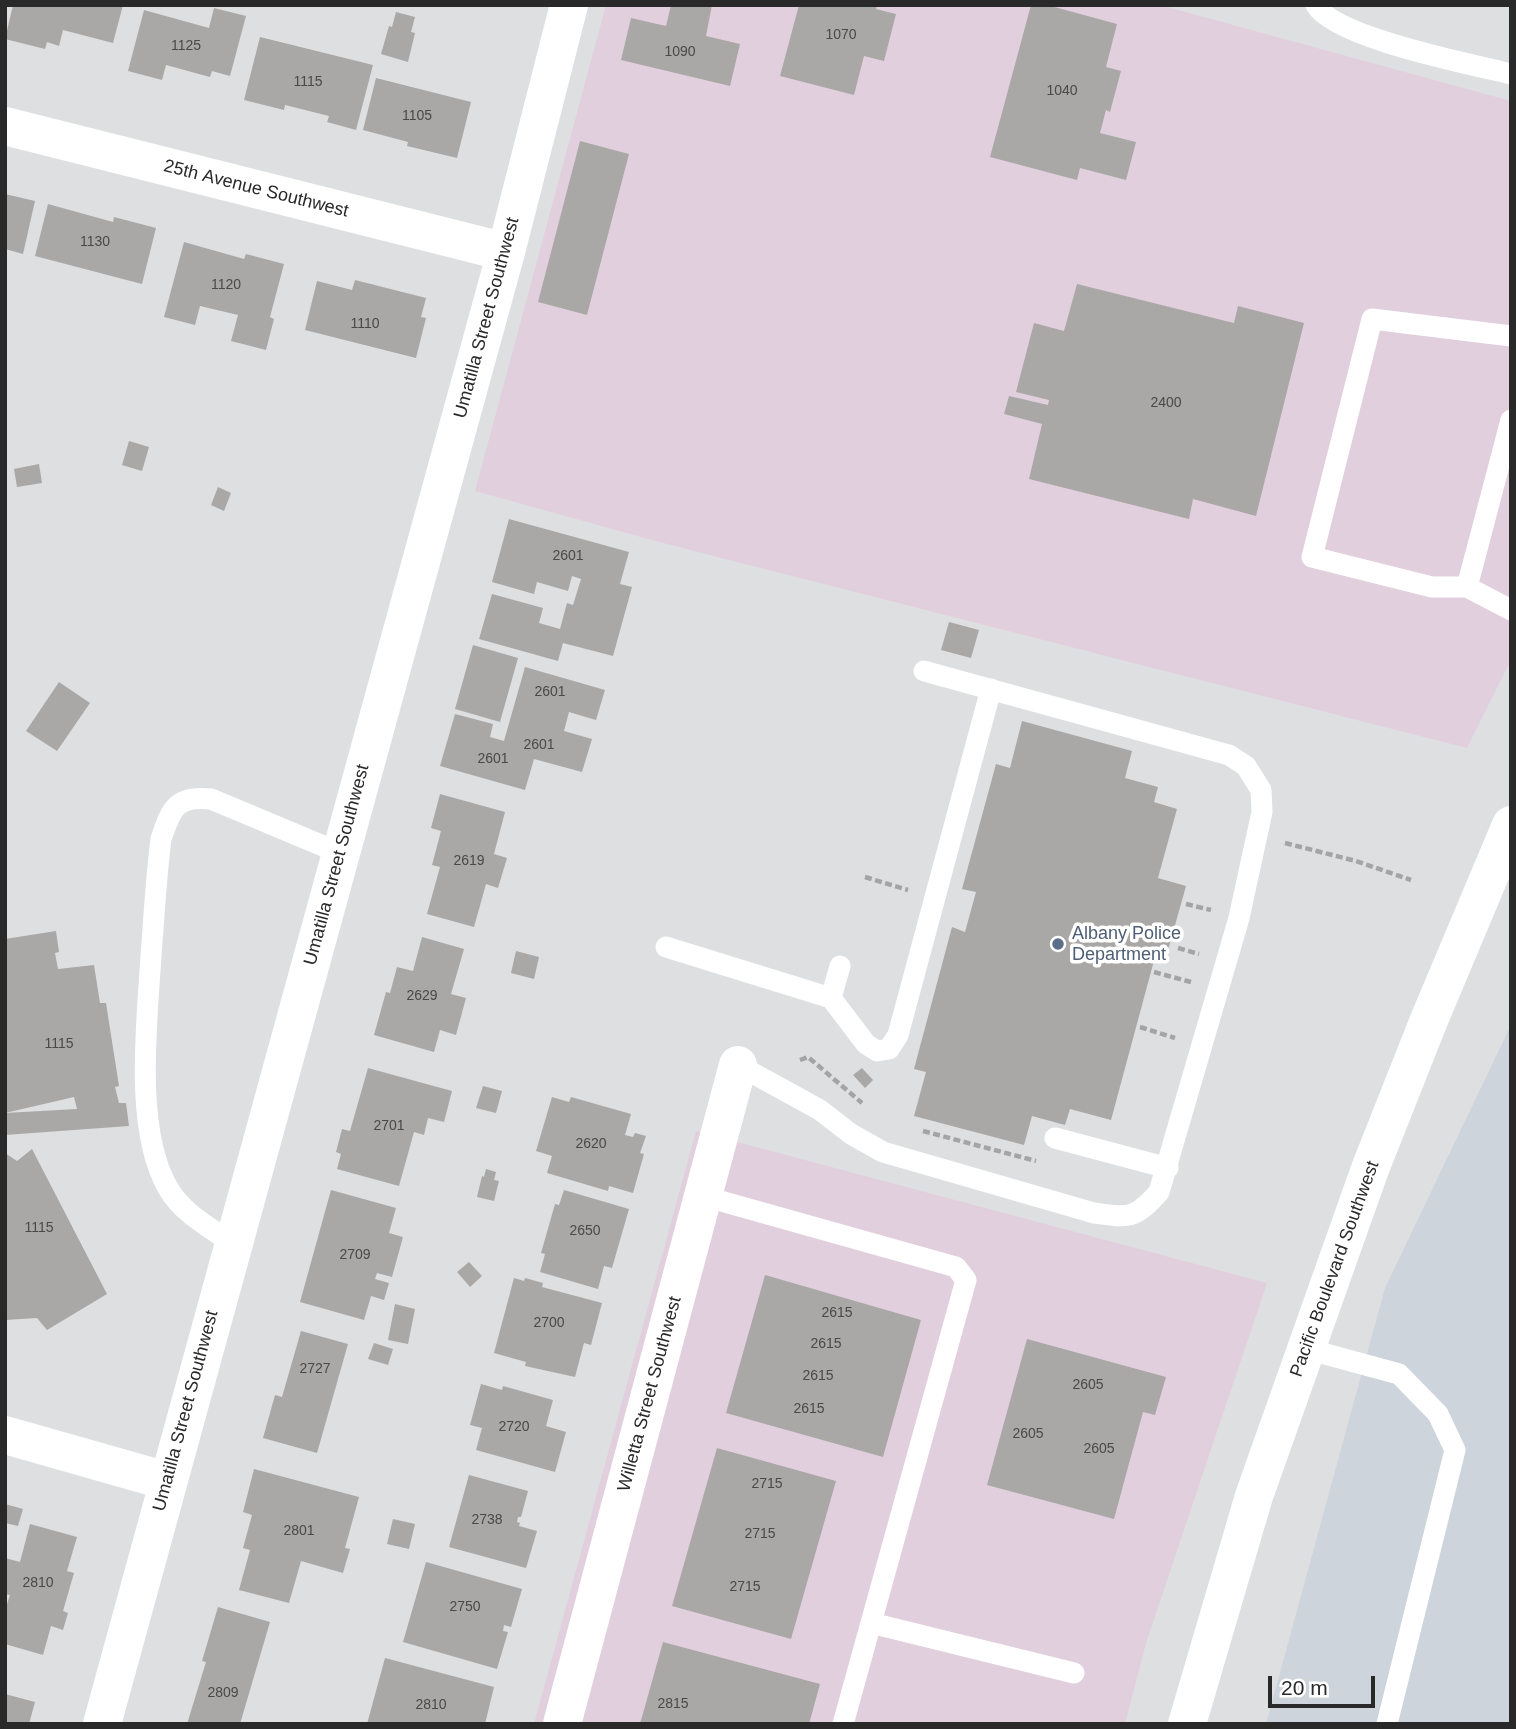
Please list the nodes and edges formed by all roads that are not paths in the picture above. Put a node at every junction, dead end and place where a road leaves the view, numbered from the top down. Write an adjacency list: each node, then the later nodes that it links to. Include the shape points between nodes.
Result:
1 (569, 5): 5 (street, Umatilla Street Southwest)
2 (1316, 5): 3 (lane, via 1321,13 1362,35)
3 (1511, 74)
4 (5, 126): 5 (street, 25th Avenue Southwest)
5 (506, 252): 13 (street, Umatilla Street Southwest)
6 (1511, 336): 8 (lane, via 1372,319 1312,557 1432,587)
7 (1511, 420): 8 (lane)
8 (1467, 587): 9 (lane)
9 (1511, 610)
10 (924, 671): 11 (lane)
11 (992, 689): 16 (lane, via 898,1035 889,1049 877,1051 866,1044); 19 (lane, via 1228,755 1246,766 1261,790 1262,812 1250,875)
12 (1511, 825): 22 (street, Pacific Boulevard Southwest, via 1370,1168)
13 (340, 853): 21 (street, Umatilla Street Southwest); 21 (lane, via 211,799 192,797 177,805 161,839 146,1029 152,1144 167,1187 182,1208)
14 (666, 947): 16 (lane)
15 (840, 967): 16 (lane)
16 (831, 998)
17 (738, 1065): 19 (lane, via 820,1110 883,1152 1094,1213 1122,1217 1142,1211 1160,1192); 20 (street, Willetta Street Southwest)
18 (1055, 1138): 19 (lane)
19 (1168, 1168)
20 (703, 1196): 25 (lane, via 956,1267 966,1280); 28 (street, Willetta Street Southwest)
21 (232, 1243): 24 (street, Umatilla Street Southwest)
22 (1307, 1349): 30 (street, Pacific Boulevard Southwest, via 1254,1496); 31 (lane, via 1399,1374 1438,1414 1455,1450)
23 (5, 1436): 24 (street)
24 (167, 1481): 27 (street, Umatilla Street Southwest)
25 (871, 1623): 26 (lane); 29 (lane)
26 (1074, 1674)
27 (102, 1724)
28 (562, 1724)
29 (843, 1724)
30 (1187, 1724)
31 (1387, 1724)

